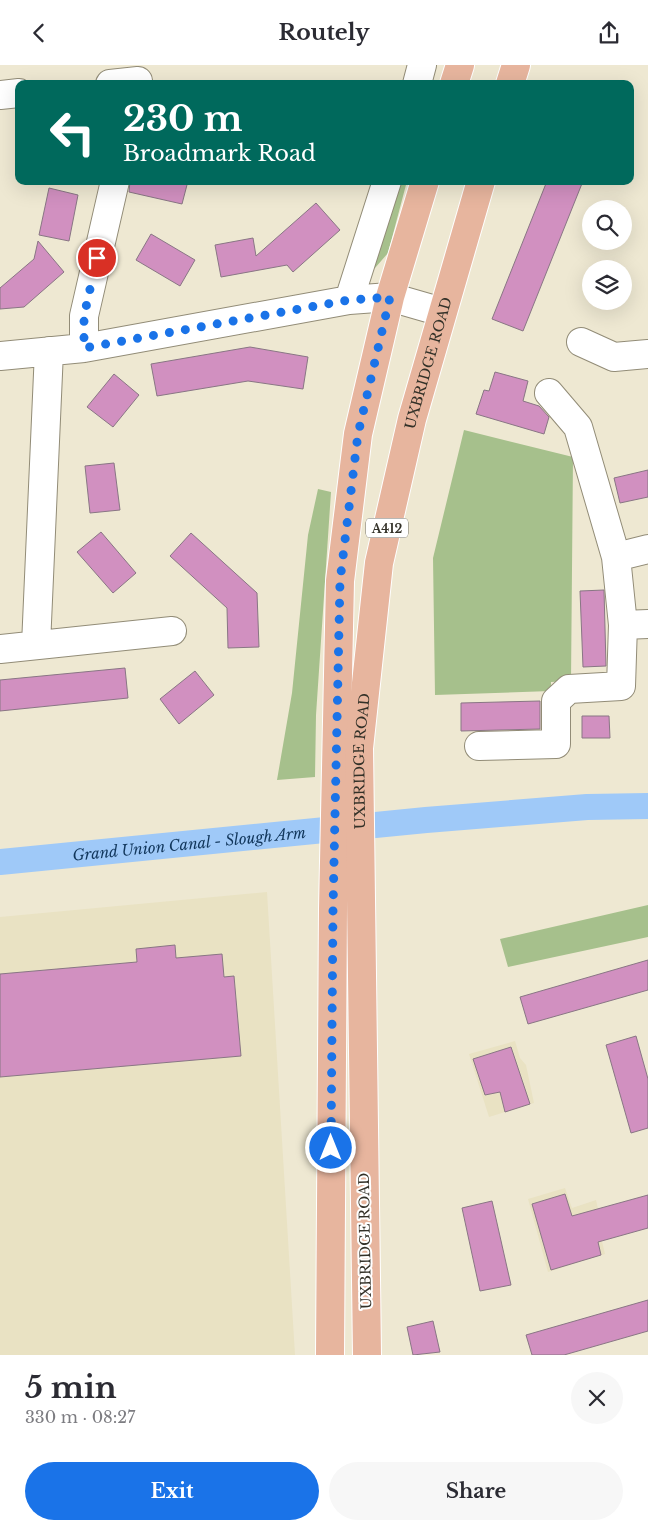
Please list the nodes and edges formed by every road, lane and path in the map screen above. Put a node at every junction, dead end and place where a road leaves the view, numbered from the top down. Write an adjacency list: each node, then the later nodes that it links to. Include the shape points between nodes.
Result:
1 (422, 65): 6 (street)
2 (460, 65): 7 (main road)
3 (516, 65): 8 (main road)
4 (140, 77): 5 (street)
5 (127, 80)
6 (418, 80)
7 (455, 80)
8 (511, 80)
9 (15, 93): 10 (street)
10 (0, 95)
11 (114, 185): 19 (street, via 84,316)
12 (386, 185): 16 (street)
13 (424, 185): 15 (main road, UXBRIDGE ROAD / A412)
14 (480, 185): 17 (main road, UXBRIDGE ROAD / A412)
15 (390, 297): 16 (street); 17 (street); 31 (main road, UXBRIDGE ROAD / A412, via 356,444 340,581)
16 (349, 300): 19 (street)
17 (442, 312): 31 (main road, UXBRIDGE ROAD / A412, via 412,419 379,563)
18 (581, 342): 21 (street, via 614,357)
19 (84, 348): 20 (street)
20 (49, 351): 22 (street); 28 (street)
21 (648, 354)
22 (0, 356)
23 (549, 393): 25 (street, via 578,427)
24 (648, 549): 25 (street)
25 (616, 557): 26 (street)
26 (635, 625): 30 (street, via 621,686 569,689 556,701 556,744)
27 (172, 631): 28 (street)
28 (36, 645): 29 (street)
29 (0, 649)
30 (479, 746)
31 (347, 748): 32 (main road, UXBRIDGE ROAD / A412, via 333,909); 33 (main road, UXBRIDGE ROAD / A412, via 360,908)
32 (330, 1355)
33 (368, 1355)

